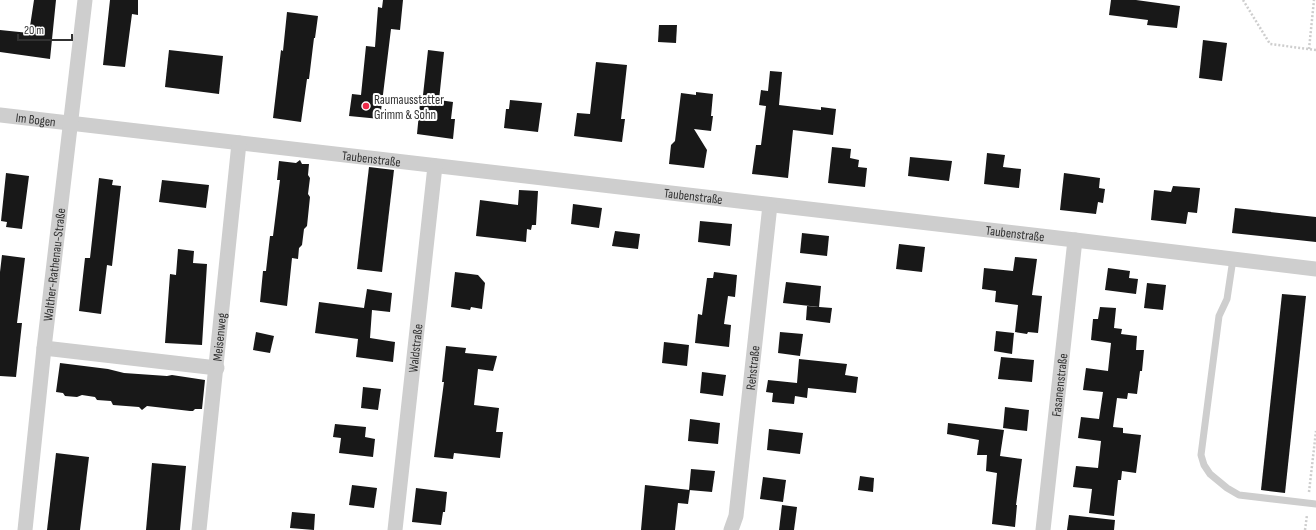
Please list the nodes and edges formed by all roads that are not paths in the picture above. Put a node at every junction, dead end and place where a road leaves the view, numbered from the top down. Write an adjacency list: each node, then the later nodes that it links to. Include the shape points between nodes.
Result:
1 (85, 0): 3 (street, Walther-Rathenau-Straße)
2 (0, 115): 3 (street, Im Bogen)
3 (71, 122): 4 (street, Taubenstraße); 10 (street, Walther-Rathenau-Straße)
4 (239, 143): 5 (street, Taubenstraße); 11 (street, Meisenweg)
5 (435, 166): 6 (street, Taubenstraße); 15 (street, Waldstraße)
6 (770, 205): 7 (street, Taubenstraße); 16 (street, Rehstraße, via 736,516)
7 (1074, 240): 8 (street, Taubenstraße); 17 (street, Fasanenstraße)
8 (1233, 259): 9 (street, Taubenstraße); 12 (lane, via 1227,299 1219,316 1202,455 1204,465 1210,474 1239,495)
9 (1316, 269)
10 (44, 348): 11 (street); 13 (street, Walther-Rathenau-Straße)
11 (217, 368): 14 (street, Meisenweg)
12 (1316, 504)
13 (25, 530)
14 (200, 530)
15 (394, 530)
16 (732, 530)
17 (1043, 530)

